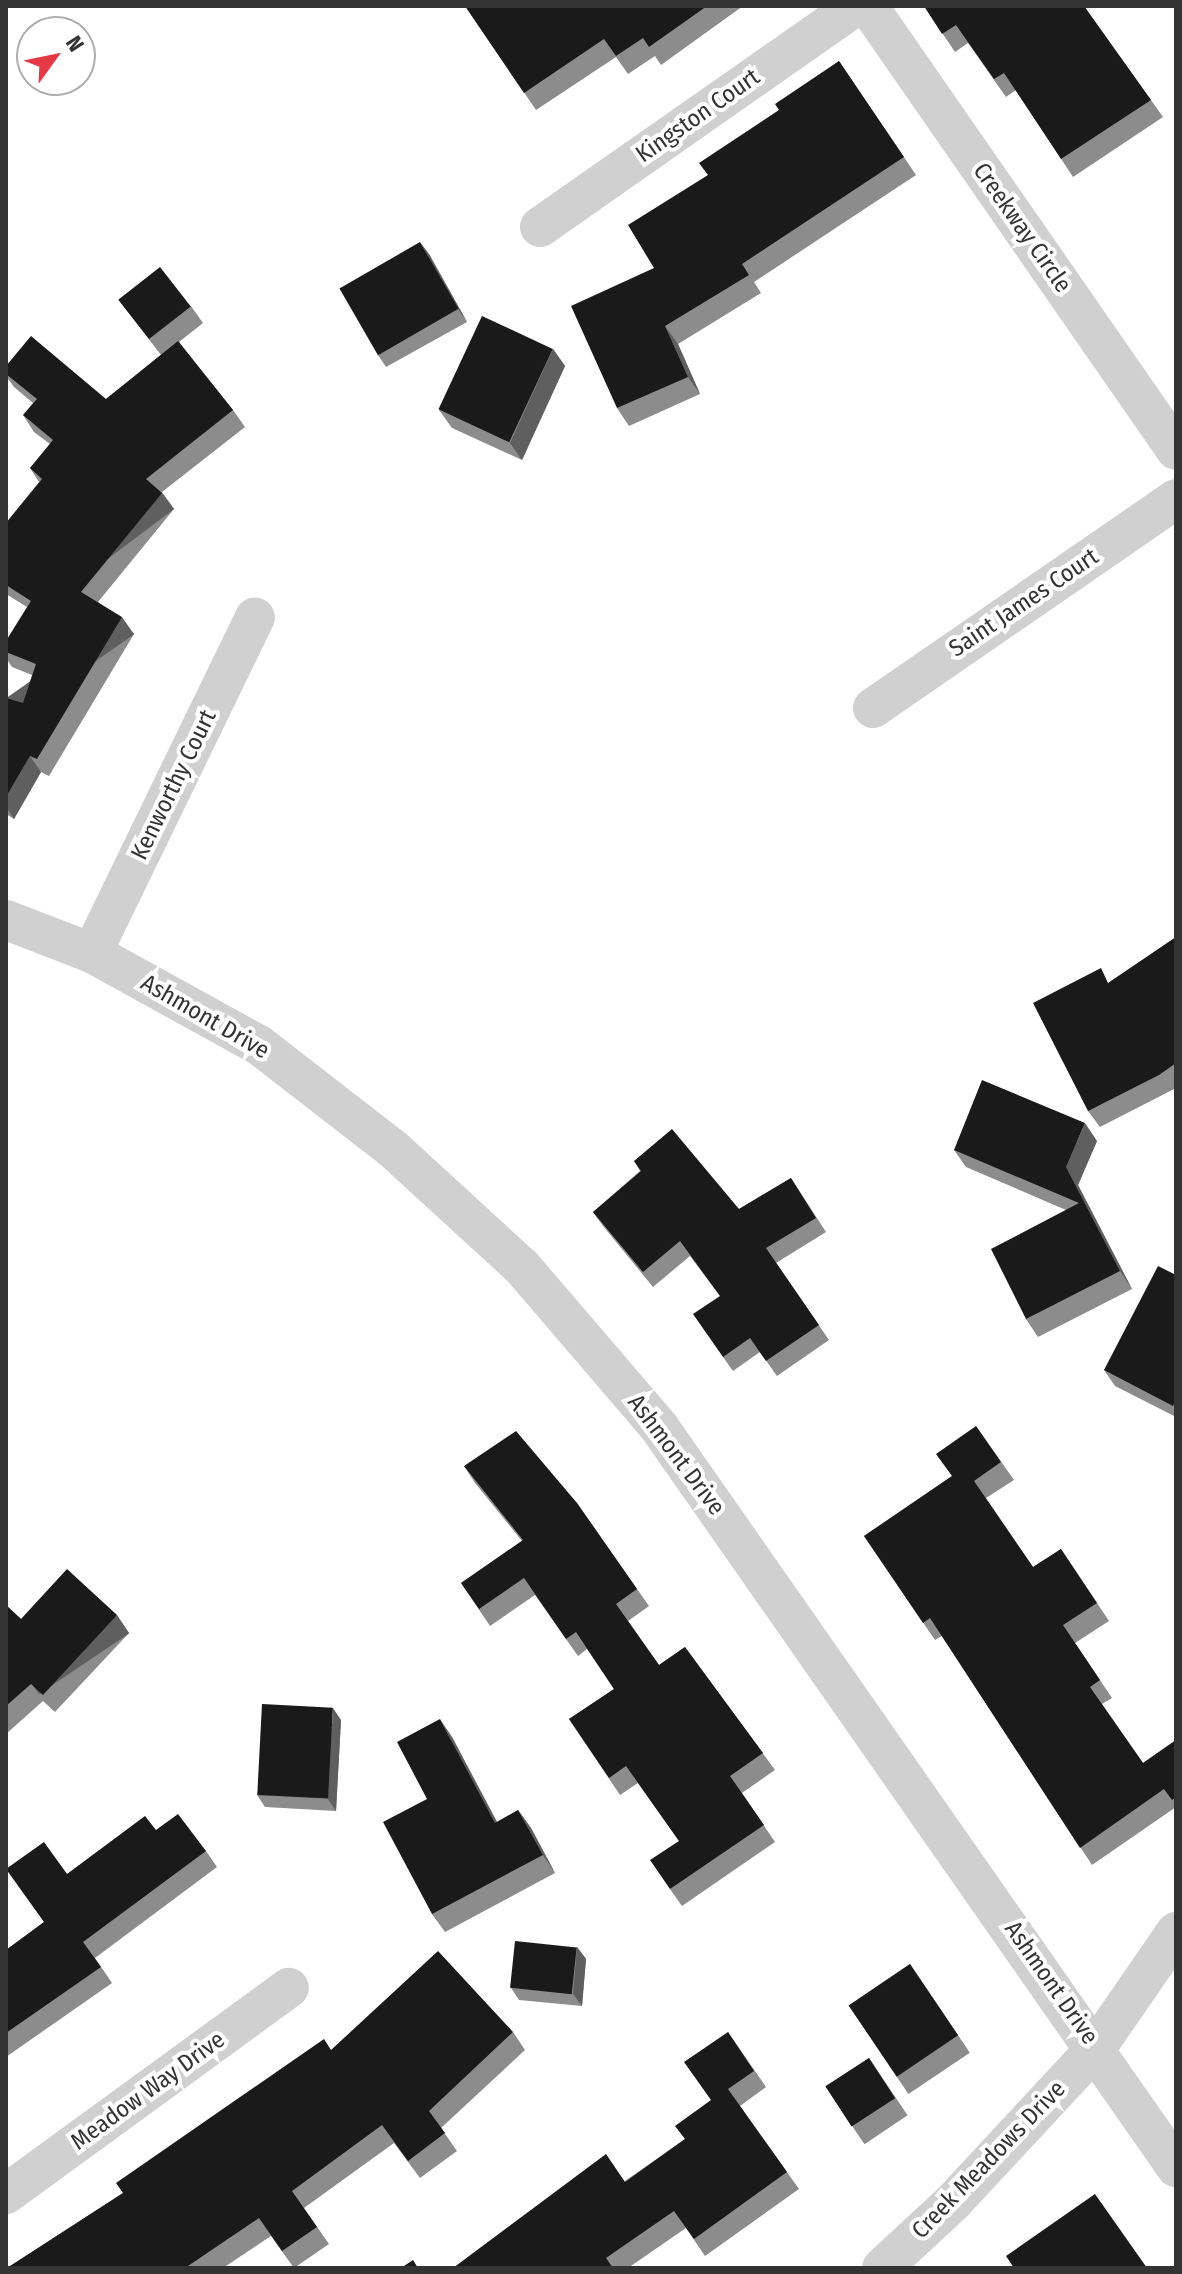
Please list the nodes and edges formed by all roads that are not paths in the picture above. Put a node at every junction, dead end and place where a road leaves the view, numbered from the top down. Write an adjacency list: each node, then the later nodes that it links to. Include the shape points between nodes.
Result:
1 (856, 6): 3 (street, Kingston Court)
2 (868, 6): 4 (street, Creekway Circle)
3 (540, 227)
4 (1176, 450)
5 (1176, 499): 7 (street, Saint James Court)
6 (255, 618): 9 (street, Kenworthy Court)
7 (873, 708)
8 (6, 920): 9 (street, Ashmont Drive)
9 (92, 953): 12 (street, Ashmont Drive, via 259,1045 392,1148 522,1267 659,1427)
10 (1176, 1932): 12 (street, Creek Meadows Drive)
11 (289, 1988): 14 (street, Meadow Way Drive)
12 (1096, 2048): 13 (street, Ashmont Drive); 15 (street, Creek Meadows Drive, via 954,2201)
13 (1176, 2167)
14 (6, 2194)
15 (882, 2268)

